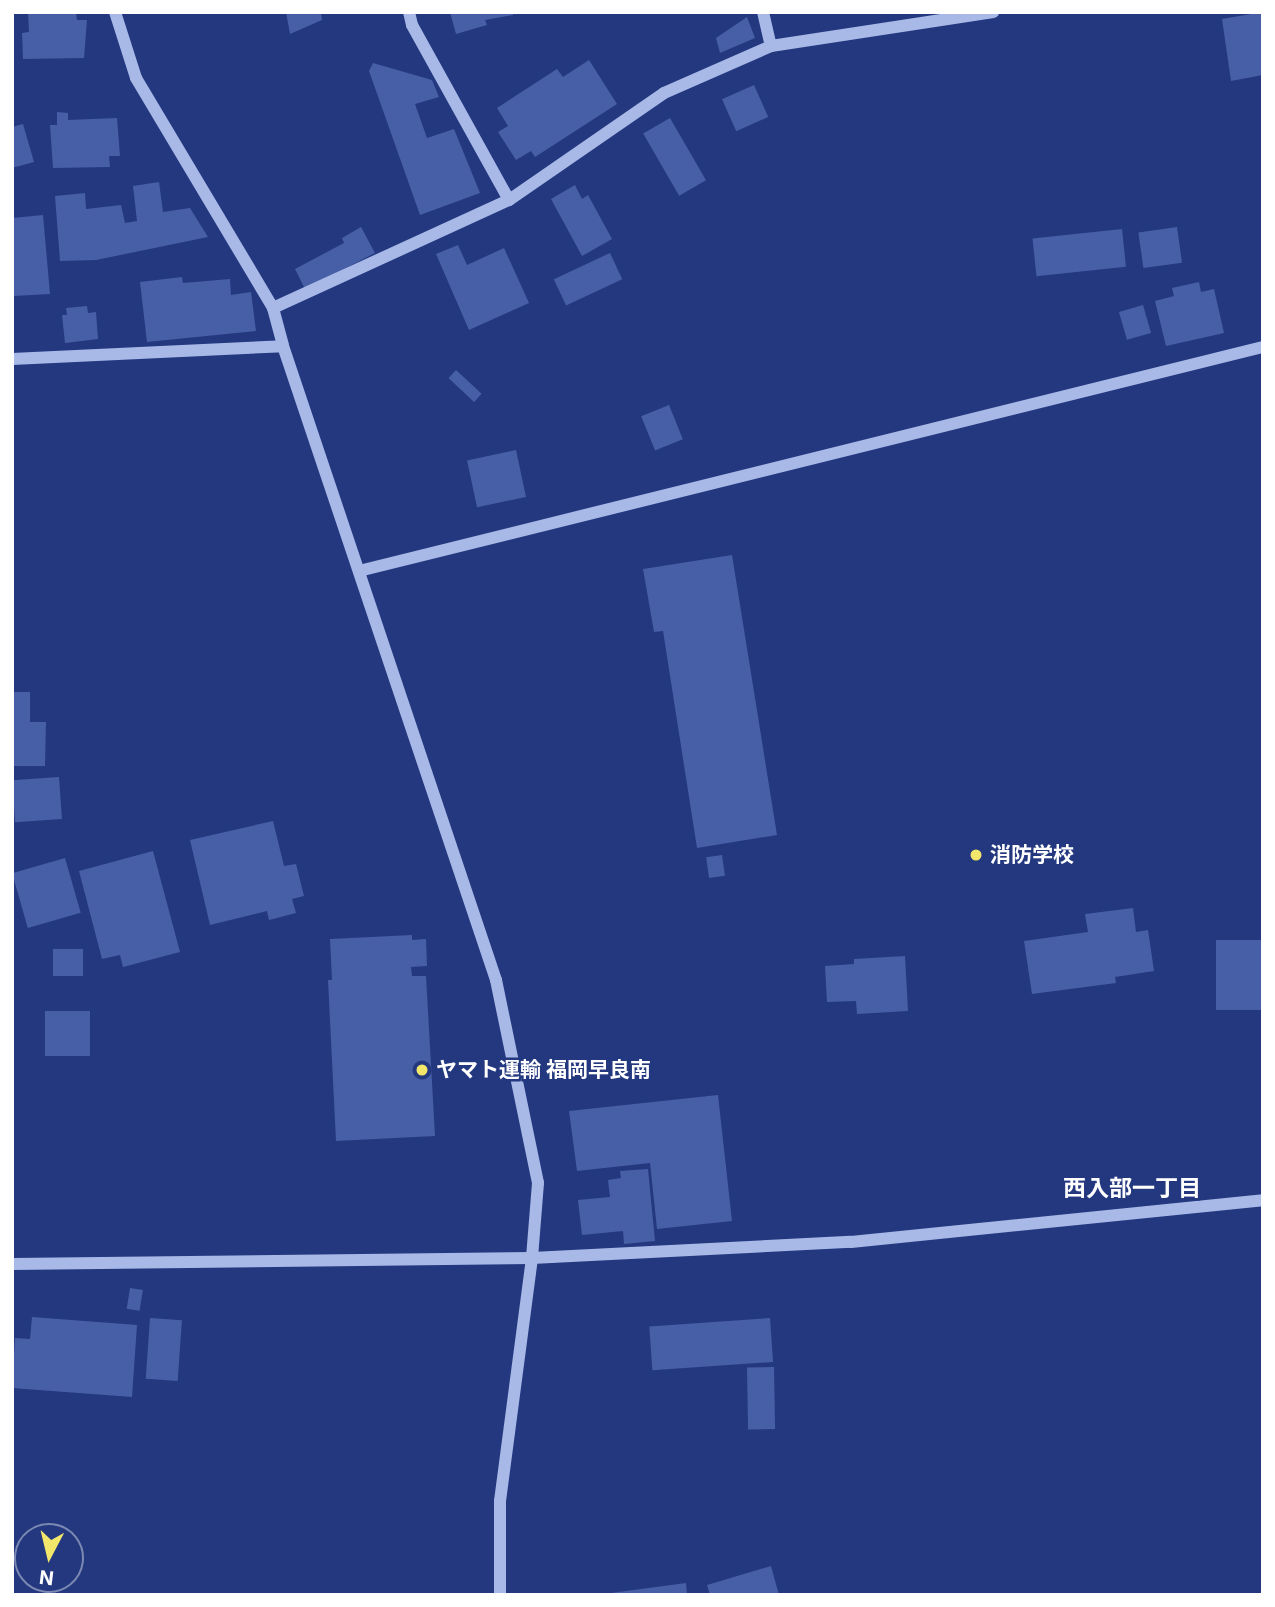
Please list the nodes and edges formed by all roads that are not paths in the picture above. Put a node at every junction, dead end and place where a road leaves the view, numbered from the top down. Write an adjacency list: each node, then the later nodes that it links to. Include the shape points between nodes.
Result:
1 (115, 12): 7 (street, via 136,78)
2 (409, 12): 6 (street)
3 (763, 12): 5 (street)
4 (993, 12): 5 (street)
5 (771, 46): 6 (street, via 664,93)
6 (509, 200): 7 (street)
7 (273, 307): 8 (street)
8 (283, 346): 10 (street); 11 (street)
9 (1263, 347): 11 (street)
10 (12, 359)
11 (359, 571): 13 (street, via 496,980 538,1183)
12 (1263, 1200): 13 (street, via 851,1242)
13 (533, 1258): 14 (street); 15 (street, via 500,1501)
14 (12, 1264)
15 (500, 1595)

